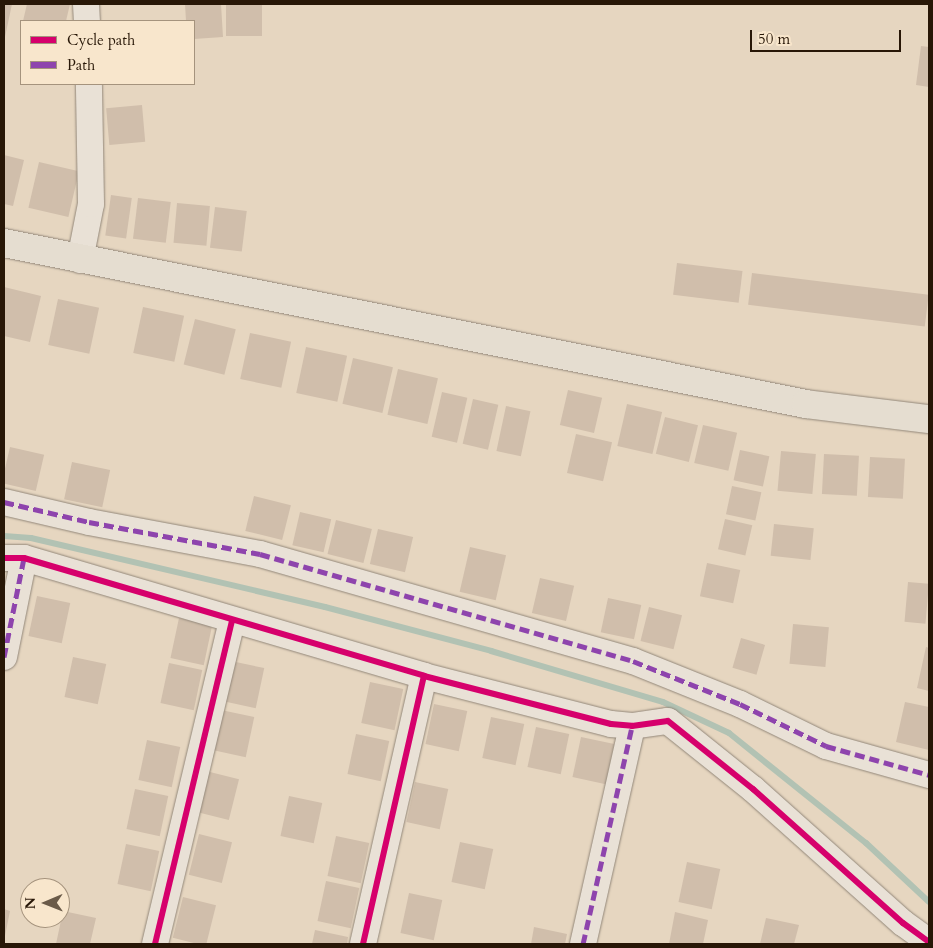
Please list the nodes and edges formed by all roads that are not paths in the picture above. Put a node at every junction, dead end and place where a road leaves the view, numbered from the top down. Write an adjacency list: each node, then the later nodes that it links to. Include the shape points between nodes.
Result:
1 (86, 4): 2 (street)
2 (87, 20)
3 (89, 85): 5 (street, via 91,204)
4 (4, 243): 5 (main road)
5 (80, 260): 6 (main road, via 806,404)
6 (929, 419)
7 (4, 502): 13 (street, via 260,554 633,661 740,704 826,746)
8 (14, 558): 9 (street); 10 (street)
9 (232, 620): 11 (street); 15 (street)
10 (4, 657)
11 (424, 676): 12 (street, via 611,724); 16 (street)
12 (632, 726): 14 (street, via 668,721 753,789 903,923); 17 (street)
13 (929, 775)
14 (929, 942)
15 (155, 944)
16 (363, 944)
17 (583, 944)

